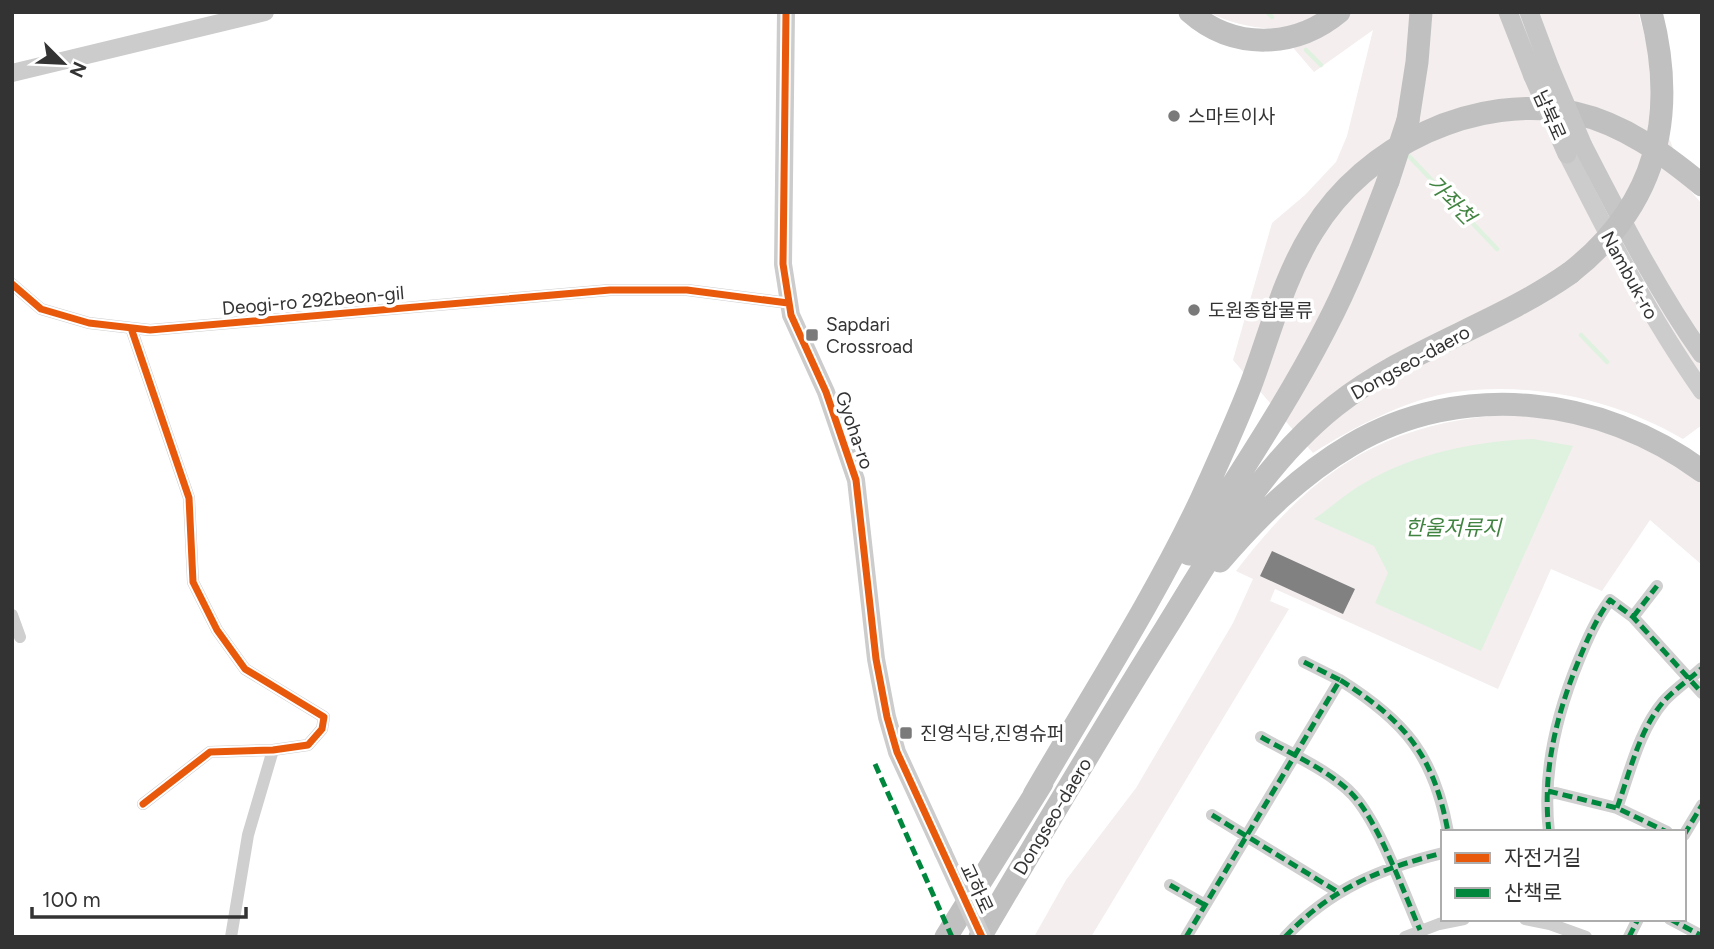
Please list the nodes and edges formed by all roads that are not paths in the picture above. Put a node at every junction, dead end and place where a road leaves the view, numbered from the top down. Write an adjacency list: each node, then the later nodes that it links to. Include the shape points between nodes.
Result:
1 (265, 12): 10 (street)
2 (786, 12): 14 (street, Gyoha-ro, via 783,264)
3 (1190, 12): 4 (highway, via 1225,32 1273,41 1318,28)
4 (1339, 12)
5 (1421, 12): 33 (highway, Dongseo-daero, bridge, via 1408,120 1348,281 1300,375)
6 (1508, 12): 9 (main road)
7 (1529, 12): 9 (main road)
8 (1651, 12): 25 (highway, Dongseo-daero, bridge, via 1662,77 1659,134 1653,159 1620,225 1570,273 1527,300 1387,370 1317,422 1232,521)
9 (1541, 72): 11 (main road, 남북로, bridge)
10 (12, 73)
11 (1575, 150): 16 (main road, Nambuk-ro); 17 (street, Nambuk-ro, via 1611,241 1660,329)
12 (1702, 185): 33 (highway, via 1661,152 1615,127 1577,114 1535,108 1457,120 1415,138 1368,169 1314,228 1290,272 1250,386 1181,541)
13 (12, 284): 15 (street, Deogi-ro 292beon-gil, via 41,309 89,323)
14 (788, 303): 15 (street, Deogi-ro 292beon-gil, via 687,290 610,290); 43 (street, Gyoha-ro, via 826,392 856,480 887,717 897,752)
15 (131, 328): 30 (street, via 189,498 193,582 217,629 245,669 324,717 322,729 308,745)
16 (1702, 354)
17 (1702, 391)
18 (1702, 471): 25 (highway, via 1646,436 1558,408 1478,405 1403,420 1340,451 1279,498 1212,571)
19 (1657, 586): 21 (street)
20 (12, 615): 22 (street)
21 (1633, 617): 26 (street); 32 (street, via 1610,600 1599,614 1554,731)
22 (20, 637)
23 (1304, 662): 27 (street)
24 (1702, 668): 26 (street)
25 (1135, 676): 57 (highway, Dongseo-daero)
26 (1689, 679): 28 (street); 36 (street, via 1654,714)
27 (1340, 680): 31 (street); 38 (street, via 1384,711 1415,743 1435,780)
28 (1702, 693)
29 (1261, 737): 31 (street)
30 (273, 750): 34 (street, via 210,752); 55 (street, via 248,835)
31 (1295, 756): 42 (street); 45 (street, via 1352,794)
32 (1548, 791): 36 (street); 39 (street)
33 (1034, 796): 56 (highway, Dongseo-daero)
34 (143, 804)
35 (1702, 805): 41 (street)
36 (1617, 808): 40 (street)
37 (1212, 816): 42 (street)
38 (1448, 830)
39 (1549, 830)
40 (1663, 830)
41 (1686, 832)
42 (1247, 835): 47 (street); 48 (street)
43 (943, 852): 57 (street, 교하로, bridge)
44 (1441, 854): 45 (street)
45 (1392, 867): 47 (street); 53 (street)
46 (1170, 885): 48 (street)
47 (1338, 892): 59 (street)
48 (1205, 905): 58 (street)
49 (1456, 921): 53 (street)
50 (1535, 921): 61 (street)
51 (1637, 921): 62 (street)
52 (1674, 921): 54 (street)
53 (1420, 930): 60 (street)
54 (1702, 936)
55 (231, 937)
56 (946, 937)
57 (981, 937)
58 (1186, 937)
59 (1285, 937)
60 (1405, 937)
61 (1586, 937)
62 (1629, 937)

